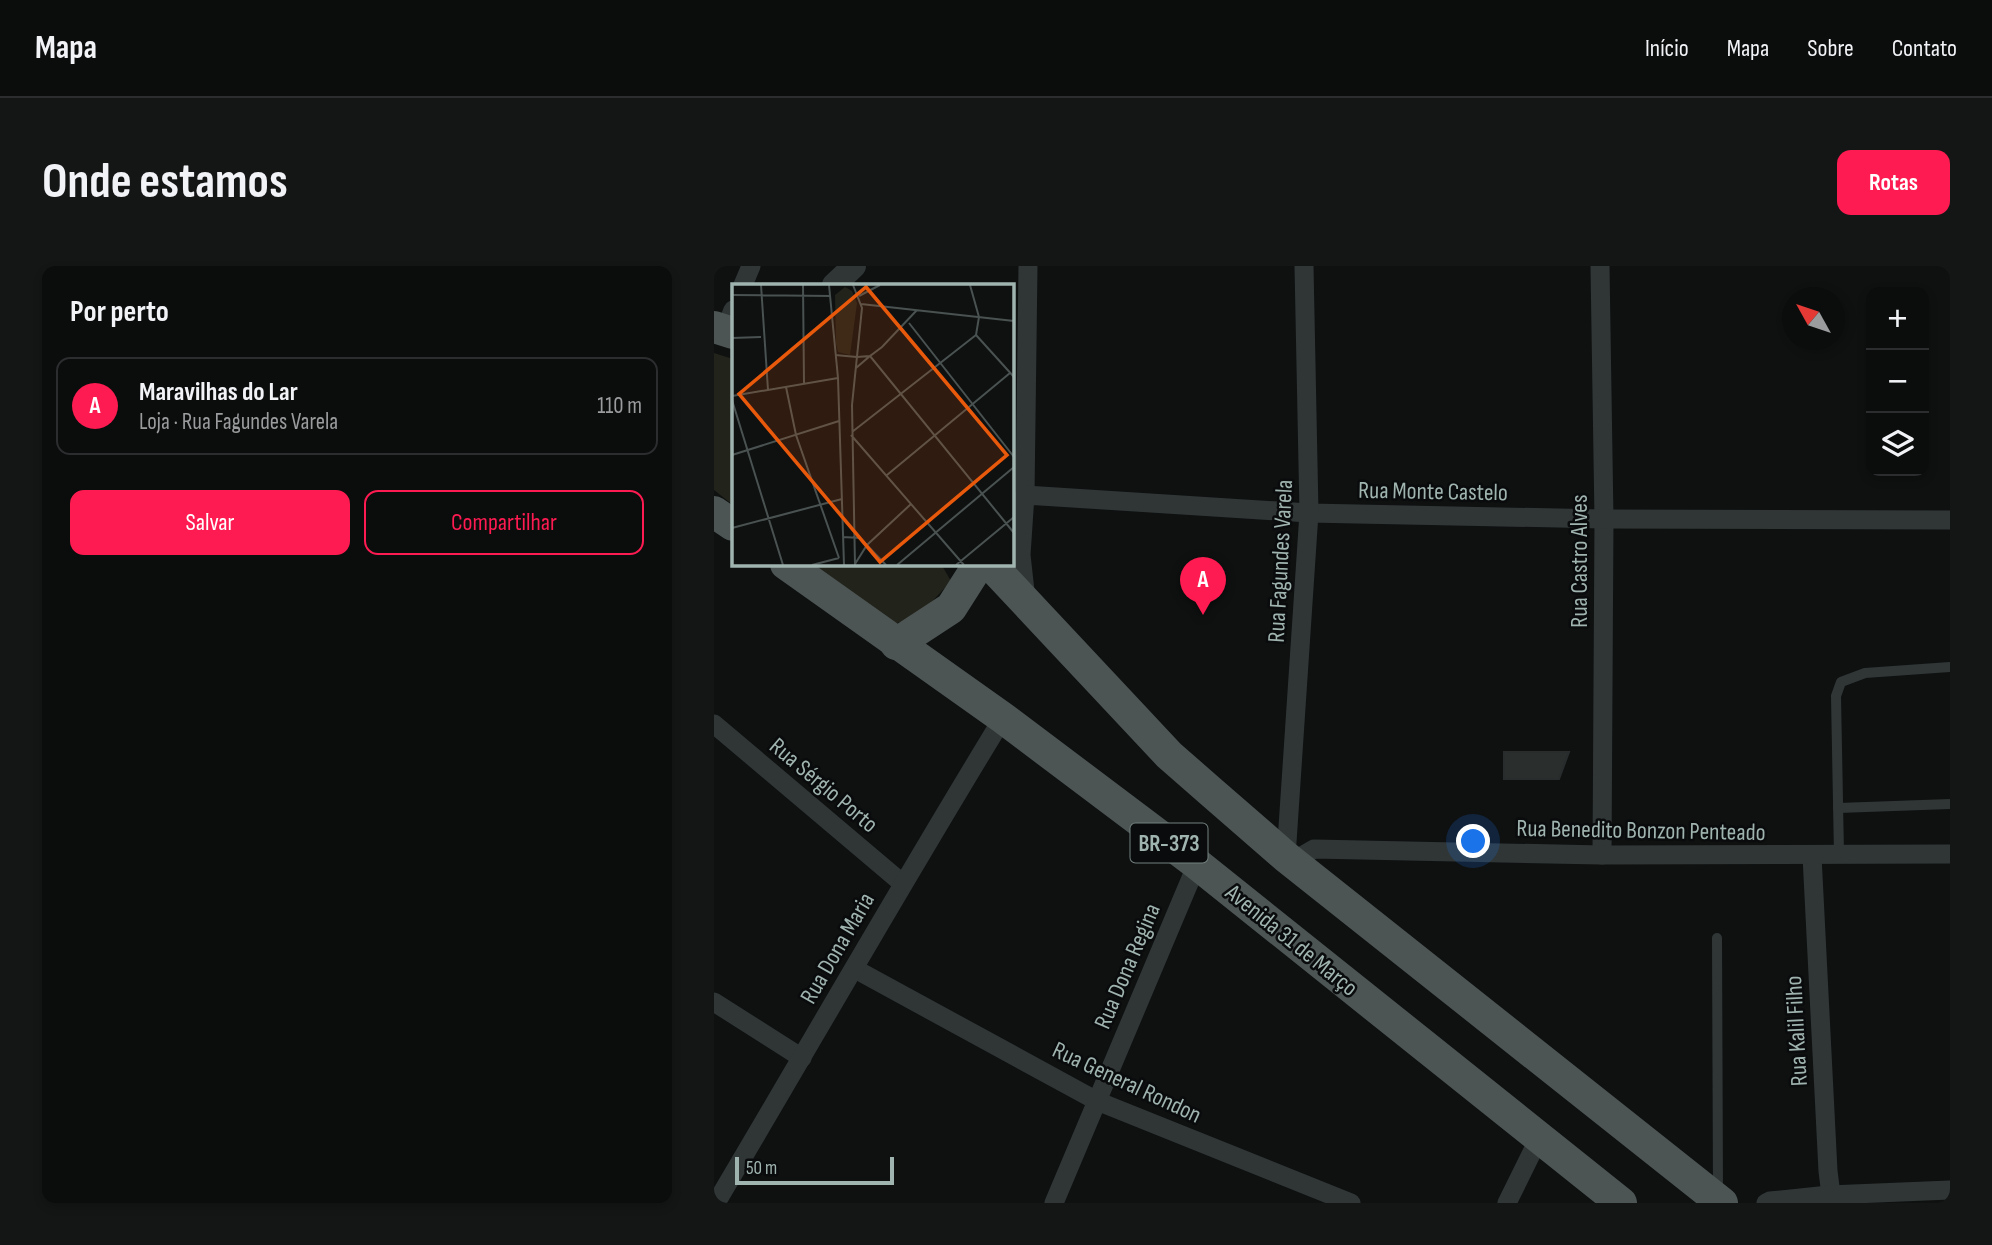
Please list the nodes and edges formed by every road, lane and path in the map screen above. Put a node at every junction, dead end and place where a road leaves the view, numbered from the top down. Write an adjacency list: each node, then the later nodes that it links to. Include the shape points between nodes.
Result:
1 (751, 266): 6 (street)
2 (854, 266): 7 (street)
3 (1028, 266): 8 (street)
4 (1304, 266): 11 (street, Rua Fagundes Varela)
5 (1600, 266): 12 (street, Rua Castro Alves)
6 (743, 284)
7 (835, 284)
8 (1025, 495): 10 (street); 11 (street, Rua Monte Castelo); 18 (street, via 1021,555)
9 (714, 512): 14 (main road)
10 (1013, 512)
11 (1309, 513): 12 (street, Rua Monte Castelo); 29 (street, Rua Fagundes Varela)
12 (1604, 519): 13 (street, Rua Monte Castelo); 26 (street, Rua Castro Alves)
13 (1950, 520)
14 (732, 525)
15 (787, 565): 19 (main road, Avenida 31 de Março / BR-373)
16 (978, 565): 19 (main road, via 951,608)
17 (991, 565): 18 (main road, BR-373)
18 (1027, 603): 29 (main road, BR-373, via 1169,755)
19 (896, 643): 21 (main road, Avenida 31 de Março / BR-373)
20 (1950, 667): 24 (lane, via 1865,673 1841,682 1836,696)
21 (1003, 718): 30 (main road, Avenida 31 de Março / BR-373); 31 (street, Rua Dona Maria)
22 (714, 724): 31 (street, Rua Sérgio Porto)
23 (1950, 804): 24 (lane)
24 (1838, 808): 27 (lane)
25 (1950, 854): 27 (street, Rua Benedito Bonzon Penteado)
26 (1602, 855): 28 (street, Rua Benedito Bonzon Penteado); 29 (street, Rua Benedito Bonzon Penteado, via 1314,849)
27 (1839, 855): 28 (street, Rua Benedito Bonzon Penteado)
28 (1812, 856): 39 (street, Rua Kalil Filho)
29 (1291, 860): 40 (main road, BR-373)
30 (1197, 864): 36 (street, Rua Dona Regina); 37 (main road, Avenida 31 de Março / BR-373)
31 (902, 883): 33 (street, Rua Dona Maria)
32 (1717, 938): 40 (lane)
33 (855, 969): 35 (street, Rua Dona Maria); 36 (street, Rua General Rondon)
34 (714, 1002): 35 (street)
35 (802, 1058): 41 (street, Rua Dona Maria)
36 (1097, 1101): 42 (street, Rua Dona Regina); 43 (street, Rua General Rondon)
37 (1539, 1138): 44 (street); 45 (main road, Avenida 31 de Março / BR-373)
38 (1950, 1190): 39 (street)
39 (1831, 1199): 46 (street)
40 (1720, 1201)
41 (716, 1203)
42 (1054, 1203)
43 (1351, 1203)
44 (1507, 1203)
45 (1621, 1203)
46 (1766, 1203)

